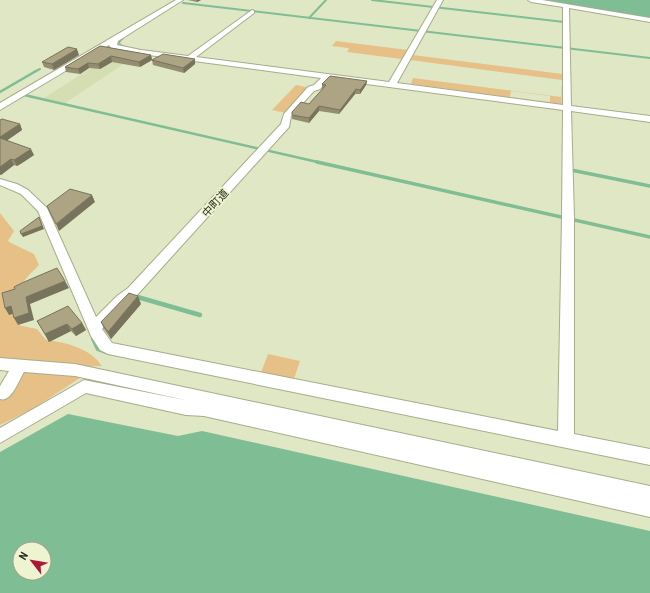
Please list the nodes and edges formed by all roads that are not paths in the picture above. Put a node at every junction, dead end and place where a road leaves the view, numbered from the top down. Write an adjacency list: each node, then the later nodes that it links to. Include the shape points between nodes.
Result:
1 (180, 0): 7 (street)
2 (440, 0): 10 (street)
3 (531, 0): 4 (street)
4 (568, 6): 6 (street); 11 (street)
5 (252, 12): 8 (street)
6 (650, 20)
7 (115, 40): 8 (street, via 115,47); 12 (street, via 102,45)
8 (190, 58): 9 (street)
9 (327, 76): 10 (street); 15 (street, 中町道, via 317,87 311,89 287,116 286,125 133,291)
10 (393, 83): 11 (street)
11 (566, 106): 13 (street); 20 (street)
12 (0, 107)
13 (650, 119)
14 (0, 182): 15 (street, via 13,185 32,196 43,210)
15 (95, 327): 20 (street, via 98,336 108,348)
16 (0, 364): 17 (street)
17 (20, 366): 18 (street); 22 (street, via 75,370 130,381)
18 (3, 394)
19 (0, 436): 23 (street, via 84,386 186,408 204,409)
20 (566, 440): 21 (street)
21 (650, 457)
22 (650, 495)
23 (650, 508)

